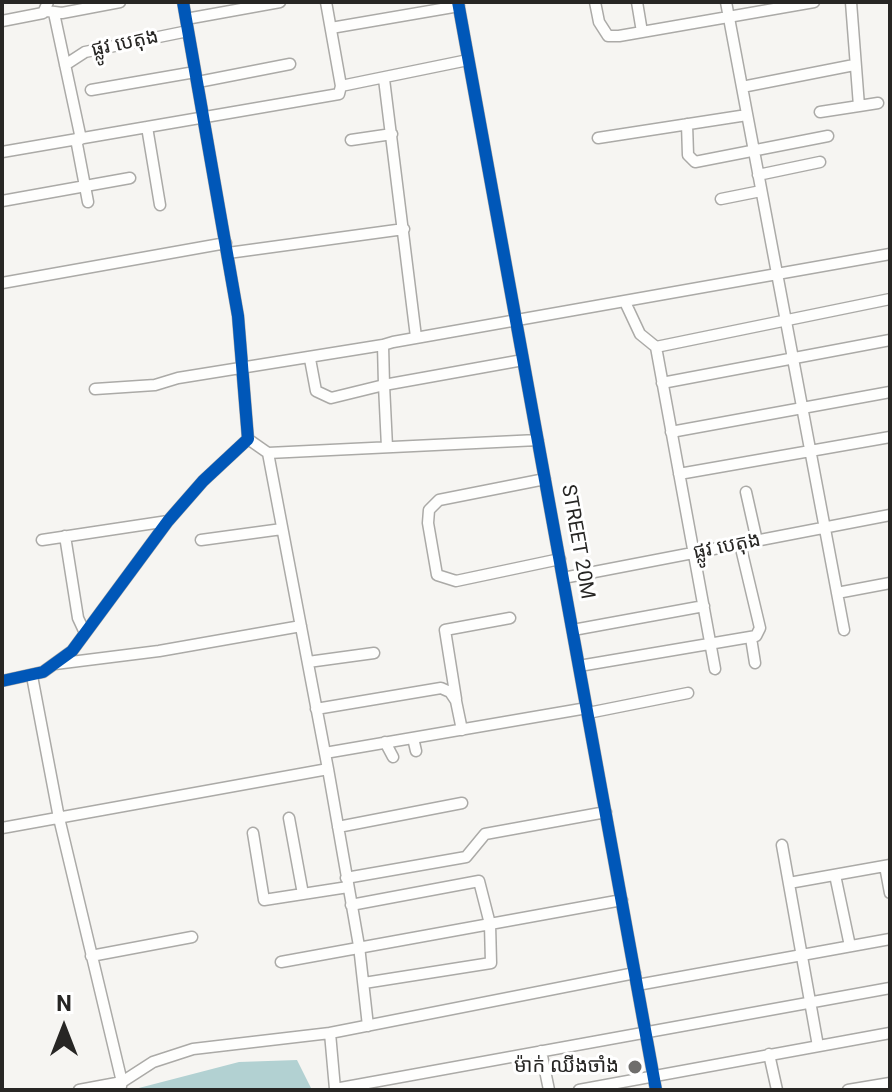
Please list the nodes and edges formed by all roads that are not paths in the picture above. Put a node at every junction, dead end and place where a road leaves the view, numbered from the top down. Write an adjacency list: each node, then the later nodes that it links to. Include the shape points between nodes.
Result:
1 (120, 2): 11 (street)
2 (183, 2): 12 (street)
3 (280, 2): 12 (street)
4 (326, 2): 15 (street)
5 (595, 2): 17 (street, via 608,36)
6 (637, 2): 17 (street)
7 (726, 2): 13 (street)
8 (814, 2): 13 (street)
9 (851, 2): 21 (street)
10 (458, 4): 15 (street); 18 (street, STREET 20M)
11 (49, 9): 14 (street); 20 (street)
12 (186, 19): 16 (street)
13 (729, 19): 17 (street); 25 (street)
14 (2, 21)
15 (331, 28): 24 (street)
16 (188, 31): 20 (street, ផ្លូវ បេតុង, via 85,52); 22 (street)
17 (642, 32)
18 (468, 60): 23 (street); 58 (street, STREET 20M)
19 (290, 64): 22 (street)
20 (65, 65): 37 (street)
21 (854, 65): 25 (street); 28 (street)
22 (196, 77): 26 (street); 31 (street)
23 (384, 79): 24 (street); 34 (street)
24 (341, 86): 31 (street, via 339,94)
25 (742, 87): 30 (street)
26 (91, 90)
27 (878, 103): 28 (street)
28 (859, 106): 29 (street)
29 (820, 112)
30 (747, 115): 32 (street); 39 (street)
31 (204, 118): 33 (street); 51 (street)
32 (687, 124): 36 (street); 39 (street, via 691,160)
33 (147, 127): 37 (street); 49 (street)
34 (392, 134): 38 (street); 50 (street)
35 (828, 136): 39 (street)
36 (598, 138)
37 (78, 139): 40 (street); 44 (street)
38 (351, 140)
39 (753, 149): 42 (street)
40 (2, 152)
41 (820, 162): 42 (street)
42 (758, 175): 45 (street)
43 (130, 178): 44 (street)
44 (84, 185): 47 (street); 48 (street)
45 (761, 191): 46 (street); 53 (street)
46 (721, 199)
47 (2, 201)
48 (88, 202)
49 (160, 205)
50 (404, 229): 51 (street); 59 (street)
51 (227, 248): 54 (street); 66 (street)
52 (890, 254): 53 (street)
53 (776, 274): 56 (street); 57 (street)
54 (2, 283)
55 (890, 299): 57 (street)
56 (625, 302): 58 (street); 62 (street, via 632,323)
57 (785, 319): 62 (street); 64 (street)
58 (516, 322): 59 (street); 65 (street, STREET 20M)
59 (416, 337): 61 (street)
60 (890, 340): 64 (street)
61 (383, 345): 63 (street); 68 (street)
62 (656, 347): 67 (street)
63 (310, 359): 66 (street); 68 (street, via 316,391 323,396)
64 (792, 359): 67 (street); 71 (street)
65 (523, 360): 68 (street); 75 (street, STREET 20M)
66 (244, 369): 69 (street, via 155,385); 74 (street)
67 (662, 383): 72 (street)
68 (384, 385): 76 (street)
69 (95, 389)
70 (890, 392): 71 (street)
71 (801, 408): 72 (street); 77 (street)
72 (671, 432): 79 (street)
73 (890, 437): 77 (street)
74 (248, 439): 78 (street); 83 (street)
75 (538, 440): 76 (street); 80 (street, STREET 20M)
76 (387, 447): 78 (street)
77 (809, 450): 79 (street); 84 (street)
78 (268, 453): 85 (street)
79 (679, 474): 91 (street)
80 (545, 479): 92 (street, STREET 20M); 92 (street, via 439,500 429,510 428,523 437,575 456,581)
81 (746, 492): 89 (street)
82 (890, 515): 84 (street, ផ្លូវ បេតុង)
83 (168, 521): 86 (street); 101 (street)
84 (824, 528): 89 (street, ផ្លូវ បេតុង); 95 (street)
85 (282, 529): 88 (street); 98 (street)
86 (65, 536): 87 (street); 101 (street)
87 (42, 540)
88 (201, 540)
89 (757, 541): 90 (street, ផ្លូវ បេតុង)
90 (740, 544): 91 (street, ផ្លូវ បេតុង); 102 (street, via 760,628)
91 (694, 553): 93 (street, ផ្លូវ បេតុង); 96 (street)
92 (560, 559): 93 (street, STREET 20M)
93 (563, 578): 99 (street, STREET 20M)
94 (890, 583): 95 (street)
95 (837, 593): 100 (street)
96 (704, 606): 99 (street); 103 (street)
97 (510, 618): 113 (street, via 445,630)
98 (301, 626): 105 (street); 107 (street)
99 (573, 630): 108 (street, STREET 20M)
100 (844, 630)
101 (85, 633): 107 (street)
102 (751, 638): 103 (street); 106 (street)
103 (710, 643): 108 (street); 109 (street)
104 (374, 653): 105 (street)
105 (308, 662): 114 (street)
106 (755, 663)
107 (55, 664): 110 (street)
108 (579, 666): 115 (street, STREET 20M)
109 (715, 669)
110 (32, 676): 111 (street); 125 (street)
111 (2, 681)
112 (688, 693): 115 (street)
113 (456, 701): 114 (street, via 450,692 425,688); 116 (street)
114 (316, 709): 120 (street)
115 (587, 710): 116 (street); 124 (street, STREET 20M)
116 (462, 730): 117 (street)
117 (413, 738): 118 (street); 119 (street)
118 (385, 742): 120 (street); 121 (street)
119 (416, 751)
120 (325, 753): 122 (street)
121 (393, 757)
122 (328, 769): 125 (street); 127 (street)
123 (462, 803): 127 (street)
124 (606, 812): 133 (street, via 485,834 466,857); 137 (street, STREET 20M)
125 (59, 818): 128 (street); 145 (street)
126 (289, 818): 136 (street)
127 (338, 827): 133 (street)
128 (2, 828)
129 (253, 833): 136 (street, via 264,900)
130 (782, 845): 134 (street)
131 (887, 866): 132 (street); 135 (street)
132 (835, 875): 134 (street); 143 (street)
133 (347, 882): 136 (street); 138 (street)
134 (789, 883): 144 (street)
135 (890, 893)
136 (303, 894)
137 (622, 900): 139 (street); 147 (street, STREET 20M)
138 (351, 905): 139 (street, via 479,881); 142 (street)
139 (490, 924): 142 (street); 148 (street, via 491,963)
140 (192, 937): 145 (street)
141 (890, 939): 143 (street)
142 (359, 946): 146 (street); 148 (street)
143 (850, 946): 144 (street)
144 (802, 955): 149 (street); 151 (street)
145 (91, 956): 161 (street)
146 (281, 962)
147 (635, 973): 149 (street, STREET 20M); 152 (street)
148 (364, 983): 152 (street)
149 (637, 985): 153 (street, STREET 20M)
150 (890, 988): 151 (street)
151 (810, 1003): 153 (street); 156 (street)
152 (368, 1026): 154 (street)
153 (646, 1032): 157 (street); 159 (street, STREET 20M)
154 (330, 1033): 161 (street, via 193,1049 153,1062); 163 (street)
155 (890, 1033): 156 (street)
156 (818, 1046): 158 (street)
157 (541, 1051): 163 (street); 164 (street)
158 (769, 1054): 159 (street); 167 (street)
159 (654, 1076): 165 (street); 166 (street, STREET 20M)
160 (890, 1083): 168 (street)
161 (121, 1086): 162 (street)
162 (79, 1090)
163 (334, 1090)
164 (549, 1090)
165 (579, 1090)
166 (656, 1090)
167 (777, 1090)
168 (848, 1090)

